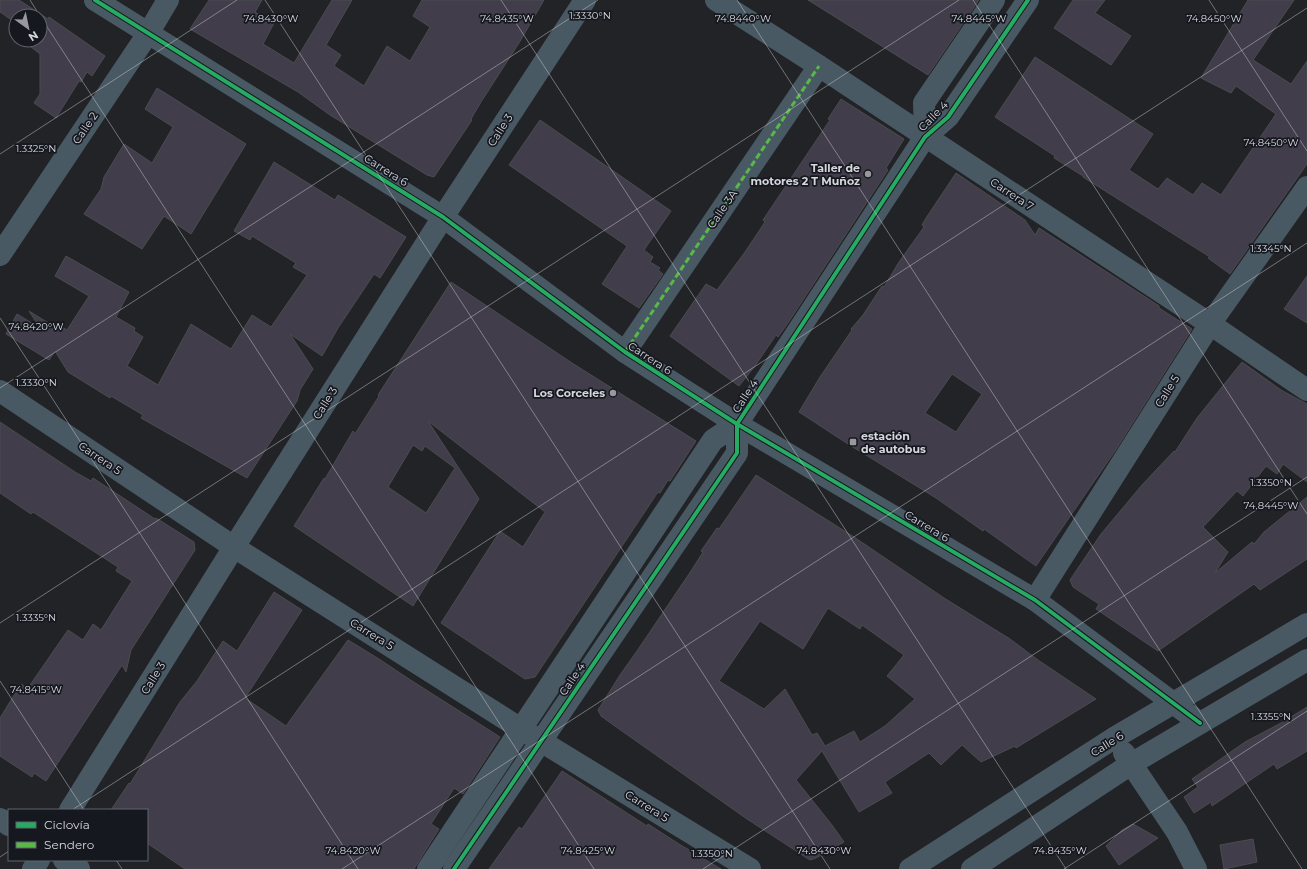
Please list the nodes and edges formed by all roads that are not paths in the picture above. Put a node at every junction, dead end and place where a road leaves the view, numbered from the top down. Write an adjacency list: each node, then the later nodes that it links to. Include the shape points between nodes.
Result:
1 (95, 0): 7 (street, Carrera 6)
2 (168, 0): 7 (street, Calle 2)
3 (585, 0): 11 (street, Calle 3)
4 (716, 0): 8 (street, Carrera 7)
5 (994, 0): 9 (street, via 924,103)
6 (1028, 0): 9 (street, Calle 4, via 948,116)
7 (149, 32): 11 (street, Carrera 6); 12 (street, Calle 2)
8 (819, 66): 9 (street, Carrera 7); 14 (street, Calle 3A)
9 (925, 137): 13 (street, Carrera 7); 17 (street, Calle 4)
10 (1307, 187): 13 (street, Calle 5)
11 (443, 217): 14 (street, Carrera 6); 18 (street, Calle 3)
12 (0, 255)
13 (1210, 324): 15 (street, Carrera 7); 19 (street, Calle 5)
14 (625, 352): 17 (street, Carrera 6)
15 (1307, 390)
16 (0, 391): 18 (street, Carrera 5)
17 (737, 424): 19 (street, Carrera 6); 24 (street, via 713,440); 26 (street, Calle 4, via 737,453)
18 (234, 547): 24 (street, Carrera 5); 28 (street, Calle 3)
19 (1035, 600): 22 (street, Carrera 6)
20 (1307, 624): 22 (street, Calle 6)
21 (1307, 660): 23 (street)
22 (1174, 703): 23 (street, Carrera 6); 25 (street, Calle 6)
23 (1200, 723): 27 (street)
24 (521, 729): 26 (street, Carrera 5); 31 (street)
25 (1114, 738): 27 (street); 34 (street, Calle 6)
26 (541, 741): 32 (street, Calle 4); 33 (street, Carrera 5)
27 (1131, 764): 35 (street); 36 (street, via 1177,832)
28 (71, 809)
29 (66, 861): 30 (street)
30 (79, 869)
31 (428, 869)
32 (454, 869)
33 (750, 869)
34 (910, 869)
35 (972, 869)
36 (1196, 869)

